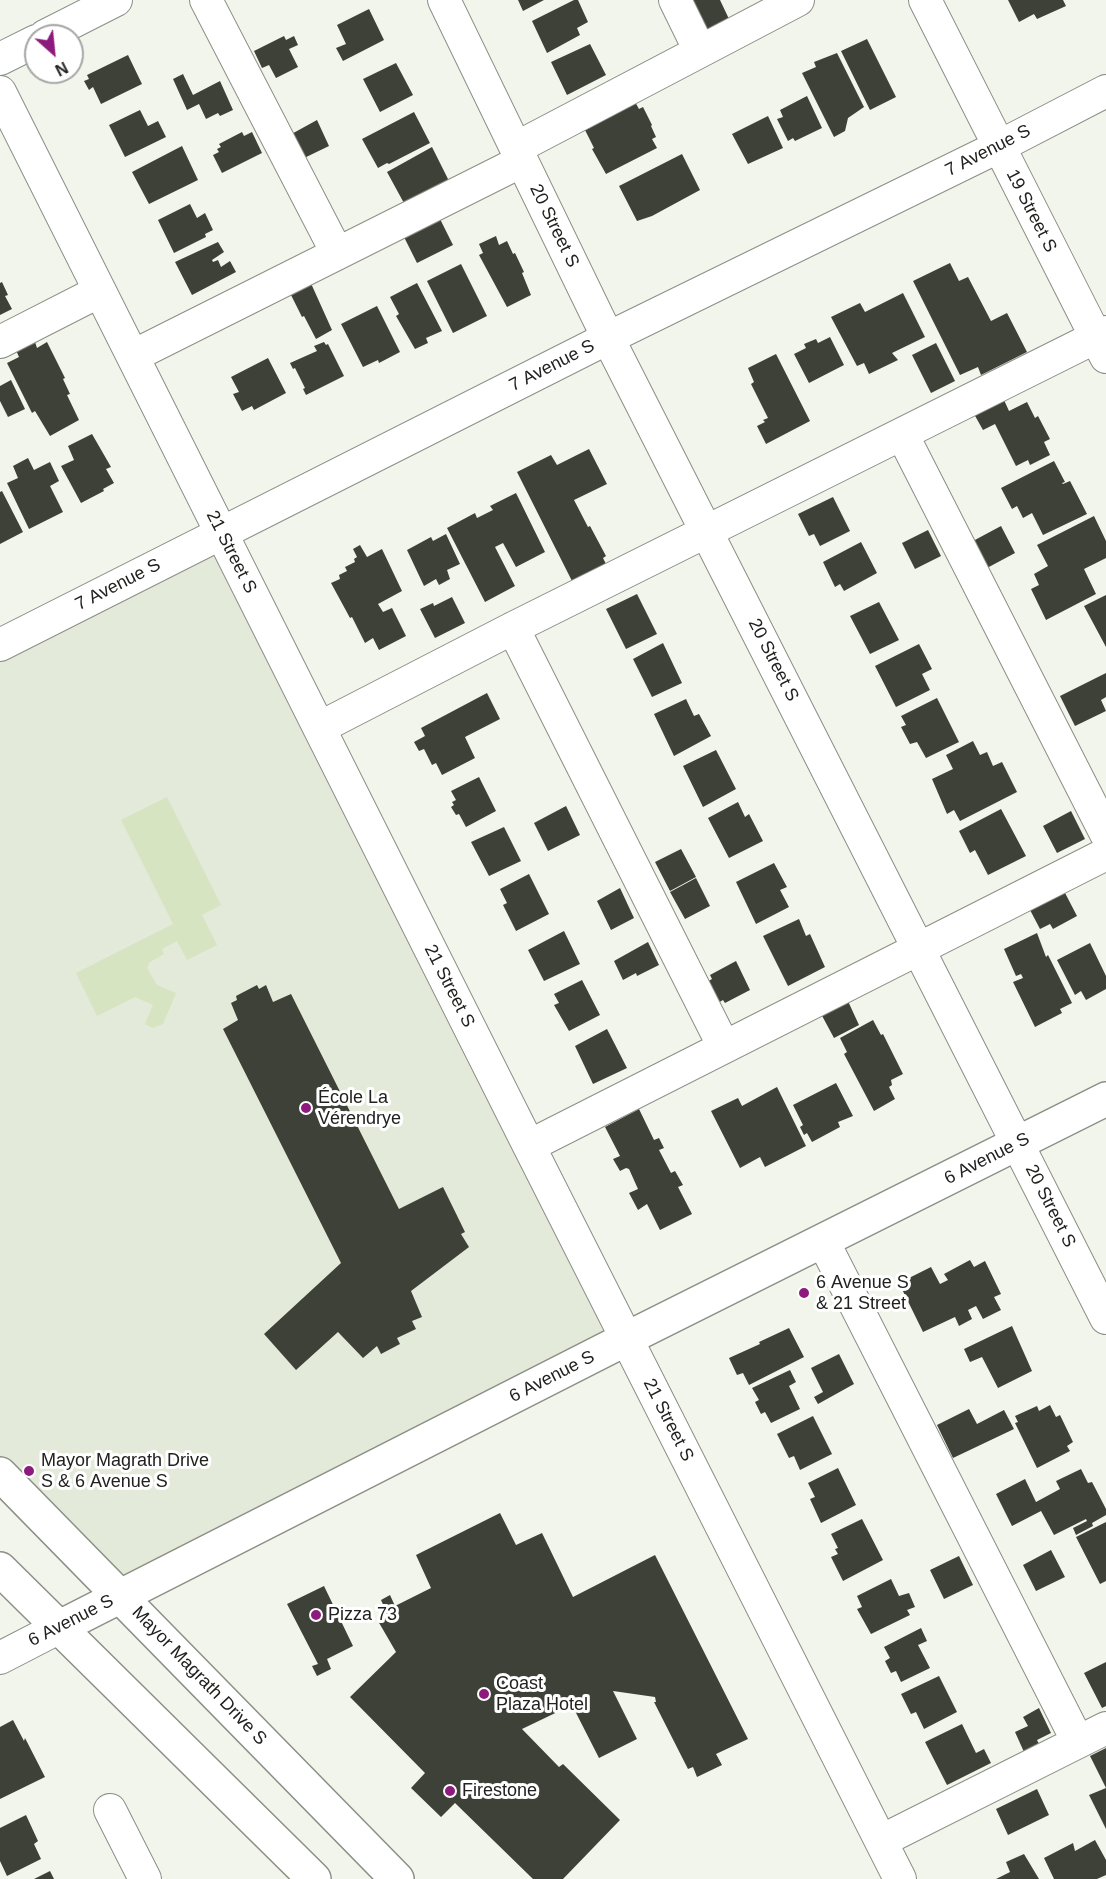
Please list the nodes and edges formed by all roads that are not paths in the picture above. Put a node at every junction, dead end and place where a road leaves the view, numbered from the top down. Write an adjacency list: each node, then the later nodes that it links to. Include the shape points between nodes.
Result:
1 (116, 0): 7 (street)
2 (206, 0): 15 (street)
3 (444, 0): 14 (street, 20 Street S)
4 (675, 0): 9 (street)
5 (798, 0): 9 (street)
6 (925, 0): 13 (street, 19 Street S)
7 (69, 24)
8 (24, 46): 10 (street)
9 (700, 51): 14 (street)
10 (0, 59)
11 (1106, 91): 13 (street, 7 Avenue S)
12 (0, 92): 16 (street, 21 Street S)
13 (998, 147): 17 (street, 7 Avenue S); 19 (street, 19 Street S)
14 (519, 154): 15 (street); 17 (street, 20 Street S)
15 (337, 254): 20 (street)
16 (100, 291): 18 (street); 20 (street, 21 Street S)
17 (609, 338): 22 (street, 20 Street S); 23 (street, 7 Avenue S)
18 (0, 342)
19 (1103, 342): 21 (street)
20 (133, 356): 23 (street, 21 Street S)
21 (902, 434): 22 (street); 27 (street)
22 (707, 531): 24 (street); 29 (street, 20 Street S)
23 (221, 533): 25 (street, 7 Avenue S); 26 (street, 21 Street S)
24 (513, 628): 26 (street); 30 (street)
25 (0, 645)
26 (319, 728): 33 (street, 21 Street S)
27 (1106, 834)
28 (1106, 854): 29 (street)
29 (919, 948): 30 (street); 32 (street, 20 Street S)
30 (724, 1047): 33 (street)
31 (1106, 1099): 32 (main road, 6 Avenue S)
32 (1019, 1143): 34 (main road, 6 Avenue S); 35 (street, 20 Street S)
33 (529, 1146): 36 (street, 21 Street S)
34 (823, 1241): 36 (main road, 6 Avenue S); 43 (street)
35 (1106, 1318)
36 (626, 1339): 39 (main road, 6 Avenue S); 45 (street, 21 Street S)
37 (0, 1474): 39 (main road, Mayor Magrath Drive S)
38 (0, 1569): 40 (main road)
39 (120, 1596): 40 (main road, 6 Avenue S); 48 (main road, Mayor Magrath Drive S)
40 (58, 1628): 41 (street, 6 Avenue S); 47 (main road)
41 (0, 1658)
42 (1106, 1728): 43 (street)
43 (1078, 1742): 45 (street)
44 (110, 1810): 46 (street)
45 (881, 1841): 49 (street, 21 Street S)
46 (145, 1879)
47 (314, 1879)
48 (397, 1879)
49 (900, 1879)

